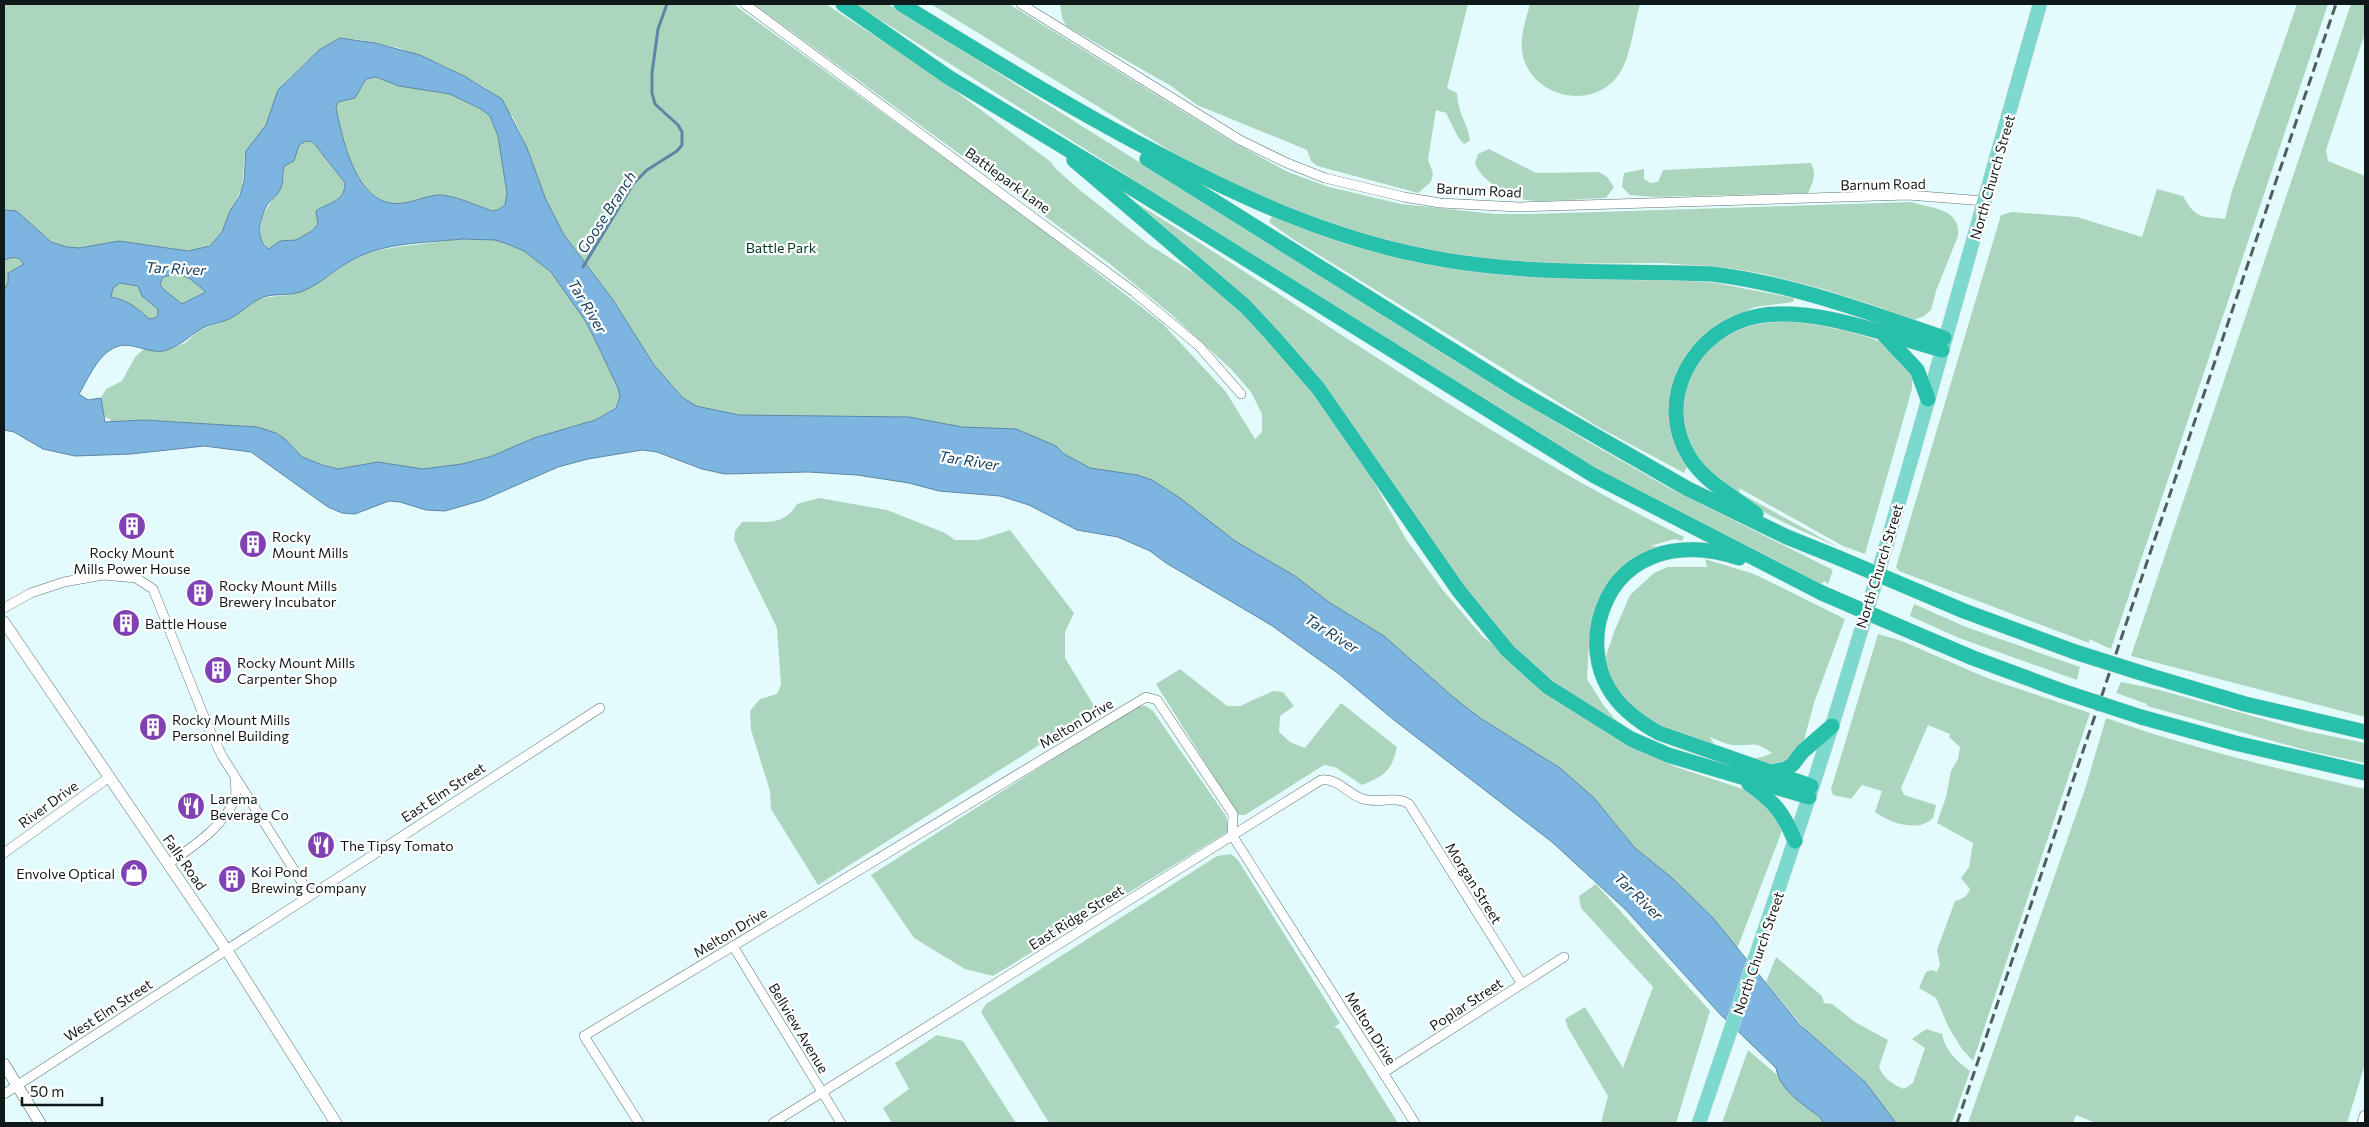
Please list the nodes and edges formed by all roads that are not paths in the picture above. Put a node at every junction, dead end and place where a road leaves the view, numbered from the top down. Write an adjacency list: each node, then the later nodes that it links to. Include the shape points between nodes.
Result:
1 (745, 4): 11 (street, Battlepark Lane, via 1134,292 1199,346)
2 (843, 4): 7 (highway, via 948,77)
3 (901, 4): 6 (highway)
4 (1021, 4): 8 (street, Barnum Road, via 1240,140 1325,178 1396,196 1440,203 1519,206 1908,195)
5 (2040, 4): 8 (main road, North Church Street)
6 (1102, 125): 10 (highway, via 1220,186 1362,242 1425,257 1508,269 1671,272 1737,277 1825,297); 13 (highway, via 1126,145 1516,390 1688,489)
7 (1040, 132): 14 (highway, via 1593,475); 22 (highway, via 1238,301 1272,335 1318,388 1459,591 1508,651 1548,686 1631,739 1668,755)
8 (1985, 201): 10 (main road, North Church Street)
9 (1882, 333): 10 (highway); 12 (highway, via 1917,370); 13 (highway, via 1806,314 1758,316 1737,322 1716,334 1697,351 1684,375 1676,407 1680,433 1690,458 1719,489)
10 (1943, 344): 12 (main road, North Church Street)
11 (1241, 394)
12 (1928, 399): 18 (main road, North Church Street)
13 (1787, 537): 19 (highway, bridge, via 1964,611 2075,652 2245,704)
14 (1816, 590): 20 (highway, via 1725,553 1669,552 1641,561 1622,575 1608,594 1598,627 1597,653 1602,677 1615,697 1636,718 1658,733); 21 (highway, bridge, via 1973,658 2062,691 2235,743)
15 (4, 608): 24 (street, via 30,593 56,584 103,574 136,578 153,589 206,724)
16 (4, 622): 23 (main road, Falls Road)
17 (600, 708): 31 (street, East Elm Street)
18 (1832, 726): 20 (highway, via 1802,752 1794,764); 25 (main road, North Church Street)
19 (2365, 732)
20 (1771, 772): 25 (highway)
21 (2365, 774)
22 (1740, 777): 25 (highway); 28 (highway, via 1777,808)
23 (108, 778): 29 (street, River Drive); 30 (main road, Falls Road)
24 (235, 778): 30 (street, via 235,796 227,812 196,844); 31 (street)
25 (1810, 791): 28 (main road, North Church Street)
26 (1401, 799): 27 (street, East Ridge Street, via 1364,799 1338,782 1321,780); 35 (street, Morgan Street, via 1409,804)
27 (1232, 835): 32 (street, Melton Drive, via 1232,814 1157,700 1146,697); 37 (street, Melton Drive); 39 (street, East Ridge Street)
28 (1795, 841): 48 (main road, North Church Street)
29 (4, 853)
30 (168, 864): 33 (main road, Falls Road)
31 (310, 895): 33 (street, East Elm Street)
32 (733, 946): 39 (street, Bellview Avenue); 44 (street, Melton Drive, via 584,1036)
33 (226, 950): 38 (street, West Elm Street); 43 (main road, Falls Road)
34 (1564, 957): 35 (street, Poplar Street)
35 (1522, 984): 37 (street, Poplar Street)
36 (4, 1064): 38 (main road)
37 (1383, 1073): 47 (street, Melton Drive)
38 (17, 1086): 40 (street, West Elm Street); 42 (main road)
39 (822, 1093): 45 (street, East Ridge Street); 46 (street, Bellview Avenue)
40 (4, 1094)
41 (2365, 1116): 49 (main road)
42 (40, 1123)
43 (336, 1123)
44 (639, 1123)
45 (773, 1123)
46 (841, 1123)
47 (1415, 1123)
48 (1699, 1123)
49 (2363, 1123)

